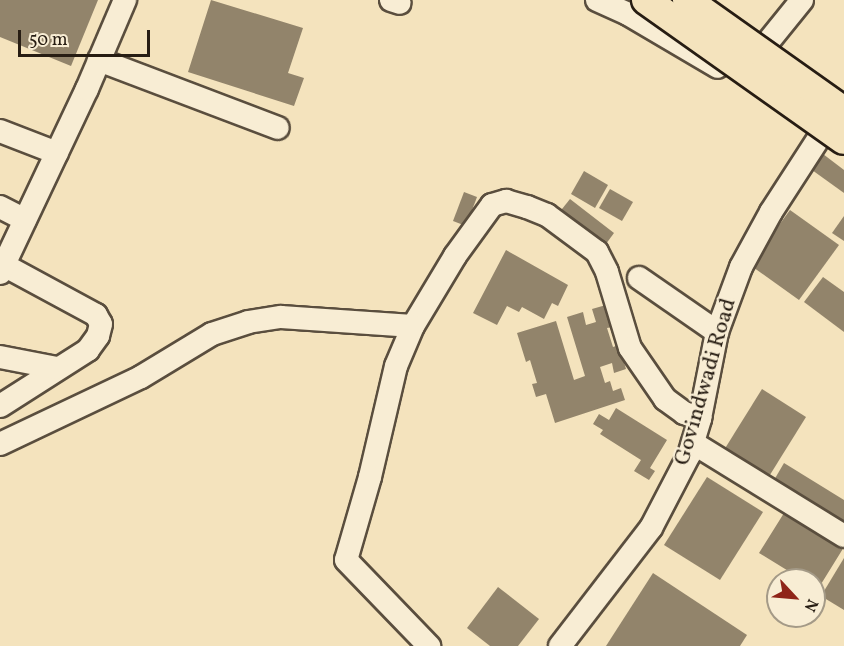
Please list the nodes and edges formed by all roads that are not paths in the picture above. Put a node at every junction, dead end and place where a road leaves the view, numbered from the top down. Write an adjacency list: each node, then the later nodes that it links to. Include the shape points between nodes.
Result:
1 (125, 0): 8 (street)
2 (597, 0): 13 (street, via 695,52)
3 (646, 0): 13 (main road, bridge)
4 (687, 0): 10 (main road, bridge)
5 (707, 0): 7 (street)
6 (802, 0): 7 (street)
7 (768, 42): 9 (street)
8 (99, 60): 11 (street); 14 (street)
9 (844, 98): 13 (street, Govindwadi Road)
10 (844, 111)
11 (278, 128)
12 (0, 131): 14 (street)
13 (832, 139): 20 (street, Govindwadi Road, via 771,212 741,267)
14 (57, 153): 16 (street)
15 (0, 207): 16 (street)
16 (25, 220): 17 (street)
17 (1, 267): 22 (street, via 96,315 100,324 98,336 88,350)
18 (639, 278): 20 (street)
19 (413, 326): 24 (street, via 455,256 492,205 506,201 528,207 547,215 597,252 630,348 665,399 684,413); 26 (street, via 281,317 248,322 212,334 141,377); 28 (street, via 396,366 346,560)
20 (717, 332): 24 (street, Govindwadi Road)
21 (0, 357): 22 (street)
22 (57, 368): 23 (street)
23 (0, 406)
24 (700, 418): 25 (street, Govindwadi Road)
25 (693, 443): 27 (street); 29 (street, Govindwadi Road, via 651,528)
26 (0, 444)
27 (844, 536)
28 (429, 646)
29 (560, 646)

